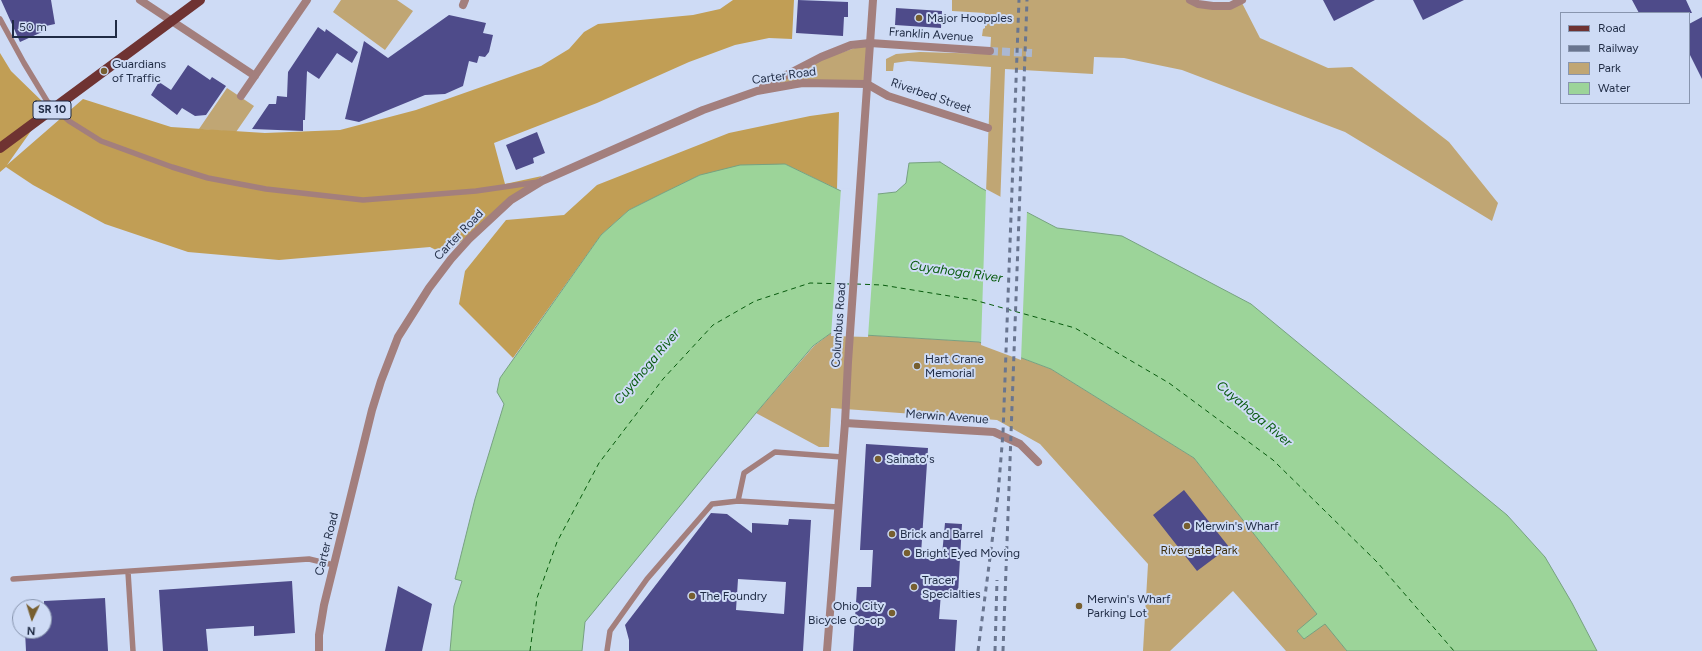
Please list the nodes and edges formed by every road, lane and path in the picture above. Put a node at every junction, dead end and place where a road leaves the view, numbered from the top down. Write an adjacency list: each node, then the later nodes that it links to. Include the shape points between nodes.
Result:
1 (140, 0): 10 (street)
2 (200, 0): 15 (main road, SR 10)
3 (307, 0): 10 (street)
4 (873, 0): 8 (street, Columbus Road)
5 (1242, 0): 6 (street, via 1230,6)
6 (1194, 2)
7 (0, 19): 16 (lane, via 47,101 68,121 101,141 208,178 266,189 363,200 476,191)
8 (870, 43): 9 (street, Franklin Avenue); 11 (street, Columbus Road); 12 (street, Franklin Avenue, via 841,48)
9 (990, 51)
10 (255, 76): 13 (street)
11 (867, 84): 12 (street, Carter Road, via 802,83); 14 (street, Riverbed Street, via 888,96); 17 (street, Columbus Road)
12 (757, 90): 16 (street, Carter Road, via 703,110)
13 (241, 96)
14 (988, 128)
15 (0, 148)
16 (542, 181): 22 (street, Carter Road, via 511,200 464,244 428,288 398,337 380,381)
17 (845, 423): 18 (street, Columbus Road); 19 (street, Merwin Avenue, via 994,432 1020,444)
18 (842, 457): 20 (lane, via 775,452 744,473); 21 (street, Columbus Road)
19 (1038, 462)
20 (738, 501): 21 (lane); 27 (lane, via 712,504 648,579 610,631)
21 (838, 507): 28 (street, Columbus Road)
22 (334, 565): 23 (lane, via 309,559); 26 (street, Carter Road, via 324,605)
23 (128, 572): 24 (lane); 25 (lane)
24 (13, 579)
25 (133, 651)
26 (319, 651)
27 (607, 651)
28 (827, 651)

